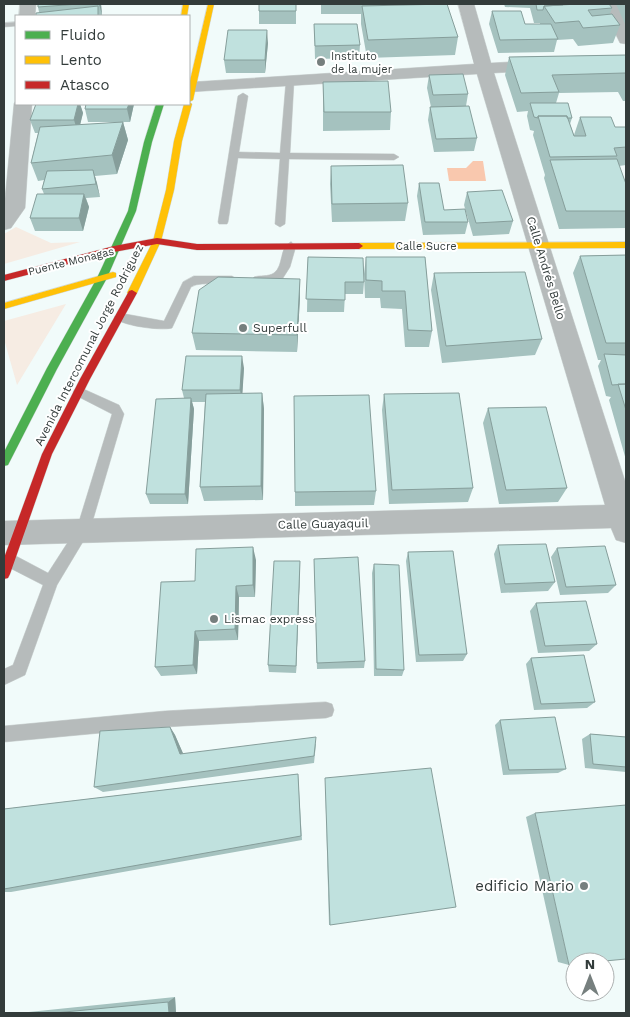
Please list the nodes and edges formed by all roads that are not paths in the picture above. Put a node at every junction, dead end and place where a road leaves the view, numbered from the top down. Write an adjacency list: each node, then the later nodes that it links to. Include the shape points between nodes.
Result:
1 (210, 4): 9 (main road, Avenida Intercomunal Jorge Rodriguez)
2 (466, 4): 6 (street, Calle Andrés Bello)
3 (609, 4): 4 (street)
4 (626, 39)
5 (560, 65): 6 (street)
6 (483, 69): 7 (street); 24 (street, Calle Andrés Bello)
7 (290, 81): 9 (street); 14 (lane)
8 (243, 96): 13 (lane)
9 (190, 97)
10 (22, 105): 16 (street, via 15,208)
11 (160, 105): 21 (main road, Avenida Intercomunal Jorge Rodriguez, via 132,211)
12 (188, 105): 19 (main road, Avenida Intercomunal Jorge Rodriguez)
13 (234, 155): 14 (lane); 17 (lane)
14 (285, 156): 15 (lane); 18 (lane)
15 (394, 157)
16 (5, 222)
17 (223, 222)
18 (280, 224)
19 (157, 241): 21 (main road, Puente Monagas); 25 (main road, Puente Monagas); 26 (main road, Avenida Intercomunal Jorge Rodriguez)
20 (626, 245): 24 (main road, Calle Sucre)
21 (115, 246): 27 (main road, Puente Monagas); 28 (main road, Avenida Intercomunal Jorge Rodriguez)
22 (226, 246): 23 (main road, Calle Sucre); 25 (main road, Puente Monagas)
23 (291, 246): 24 (main road, Calle Sucre); 30 (lane, via 282,272 274,279 194,280 168,325)
24 (540, 246): 33 (street, Calle Andrés Bello)
25 (197, 247): 26 (main road, Puente Monagas)
26 (147, 265): 28 (main road, Puente Monagas); 30 (main road, Avenida Intercomunal Jorge Rodriguez)
27 (4, 278)
28 (102, 278): 29 (main road, Puente Monagas); 32 (main road, Avenida Intercomunal Jorge Rodriguez)
29 (4, 306)
30 (120, 318): 31 (main road, Avenida Intercomunal Jorge Rodriguez)
31 (79, 392): 34 (lane, via 115,409 118,414); 35 (main road, Avenida Intercomunal Jorge Rodriguez)
32 (4, 462)
33 (625, 522): 34 (street, Calle Guayaquil)
34 (83, 530): 35 (street, Calle Guayaquil); 38 (lane)
35 (12, 532): 36 (main road, Avenida Intercomunal Jorge Rodriguez)
36 (9, 560): 37 (main road, Avenida Intercomunal Jorge Rodriguez); 38 (lane)
37 (4, 574)
38 (51, 582): 39 (lane, via 19,670)
39 (4, 677)
40 (326, 710): 41 (lane, via 208,714)
41 (4, 734)

